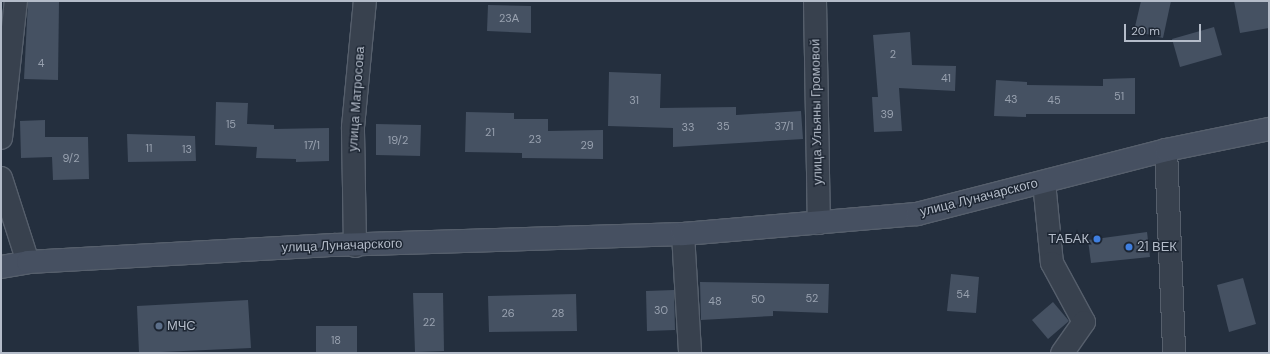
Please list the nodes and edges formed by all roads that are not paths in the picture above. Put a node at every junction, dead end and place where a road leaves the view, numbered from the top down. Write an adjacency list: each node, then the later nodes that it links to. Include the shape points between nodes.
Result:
1 (16, 1): 5 (street)
2 (364, 1): 11 (street, улица Матросова, via 353,127)
3 (815, 1): 9 (street, улица Ульяны Громовой)
4 (1269, 129): 6 (main road, улица Луначарского)
5 (1, 138)
6 (1166, 150): 8 (main road, улица Луначарского); 16 (street)
7 (1, 178): 12 (street)
8 (1044, 182): 9 (main road, улица Луначарского, via 917,214); 15 (street, via 1052,263 1084,322)
9 (819, 223): 10 (main road, улица Луначарского)
10 (683, 234): 11 (main road, улица Луначарского); 14 (street)
11 (355, 246): 12 (main road, улица Луначарского)
12 (28, 262): 13 (main road, улица Луначарского)
13 (1, 267)
14 (690, 353)
15 (1062, 353)
16 (1174, 353)

